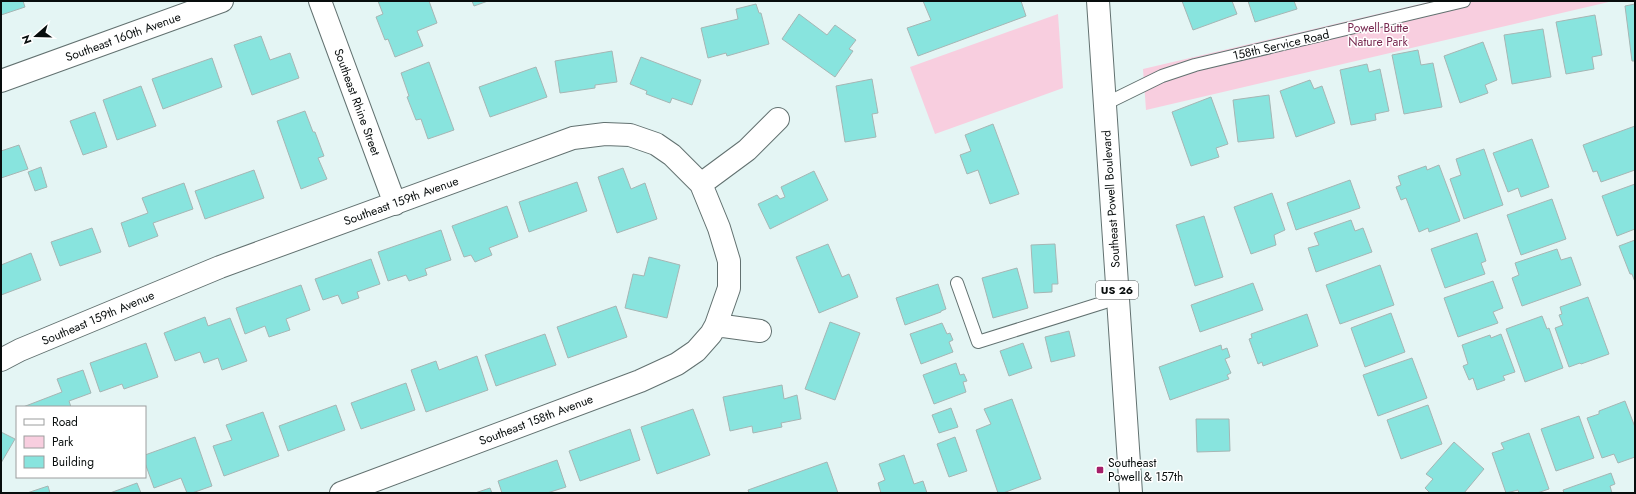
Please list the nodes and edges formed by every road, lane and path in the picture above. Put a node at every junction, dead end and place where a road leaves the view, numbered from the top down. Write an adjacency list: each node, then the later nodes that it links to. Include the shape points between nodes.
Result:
1 (222, 1): 5 (street, Southeast 160th Avenue)
2 (320, 1): 9 (street, Southeast Rhine Street)
3 (1098, 1): 6 (street, Southeast Powell Boulevard / US 26)
4 (1464, 1): 6 (lane, 158th Service Road, via 1187,68 1162,76)
5 (1, 81)
6 (1105, 104): 11 (street, Southeast Powell Boulevard / US 26)
7 (778, 119): 8 (street, via 747,150)
8 (701, 184): 9 (street, Southeast 159th Avenue, via 672,155 656,144 630,135 605,134 573,138); 12 (street, Southeast 158th Avenue, via 729,261 729,288)
9 (395, 204): 14 (street, Southeast 159th Avenue, via 220,267)
10 (957, 283): 11 (lane, via 978,342)
11 (1118, 298): 16 (street, Southeast Powell Boulevard / US 26)
12 (716, 326): 13 (street); 15 (street, Southeast 158th Avenue, via 696,351 677,364 640,381)
13 (760, 331)
14 (1, 360)
15 (341, 493)
16 (1131, 493)

